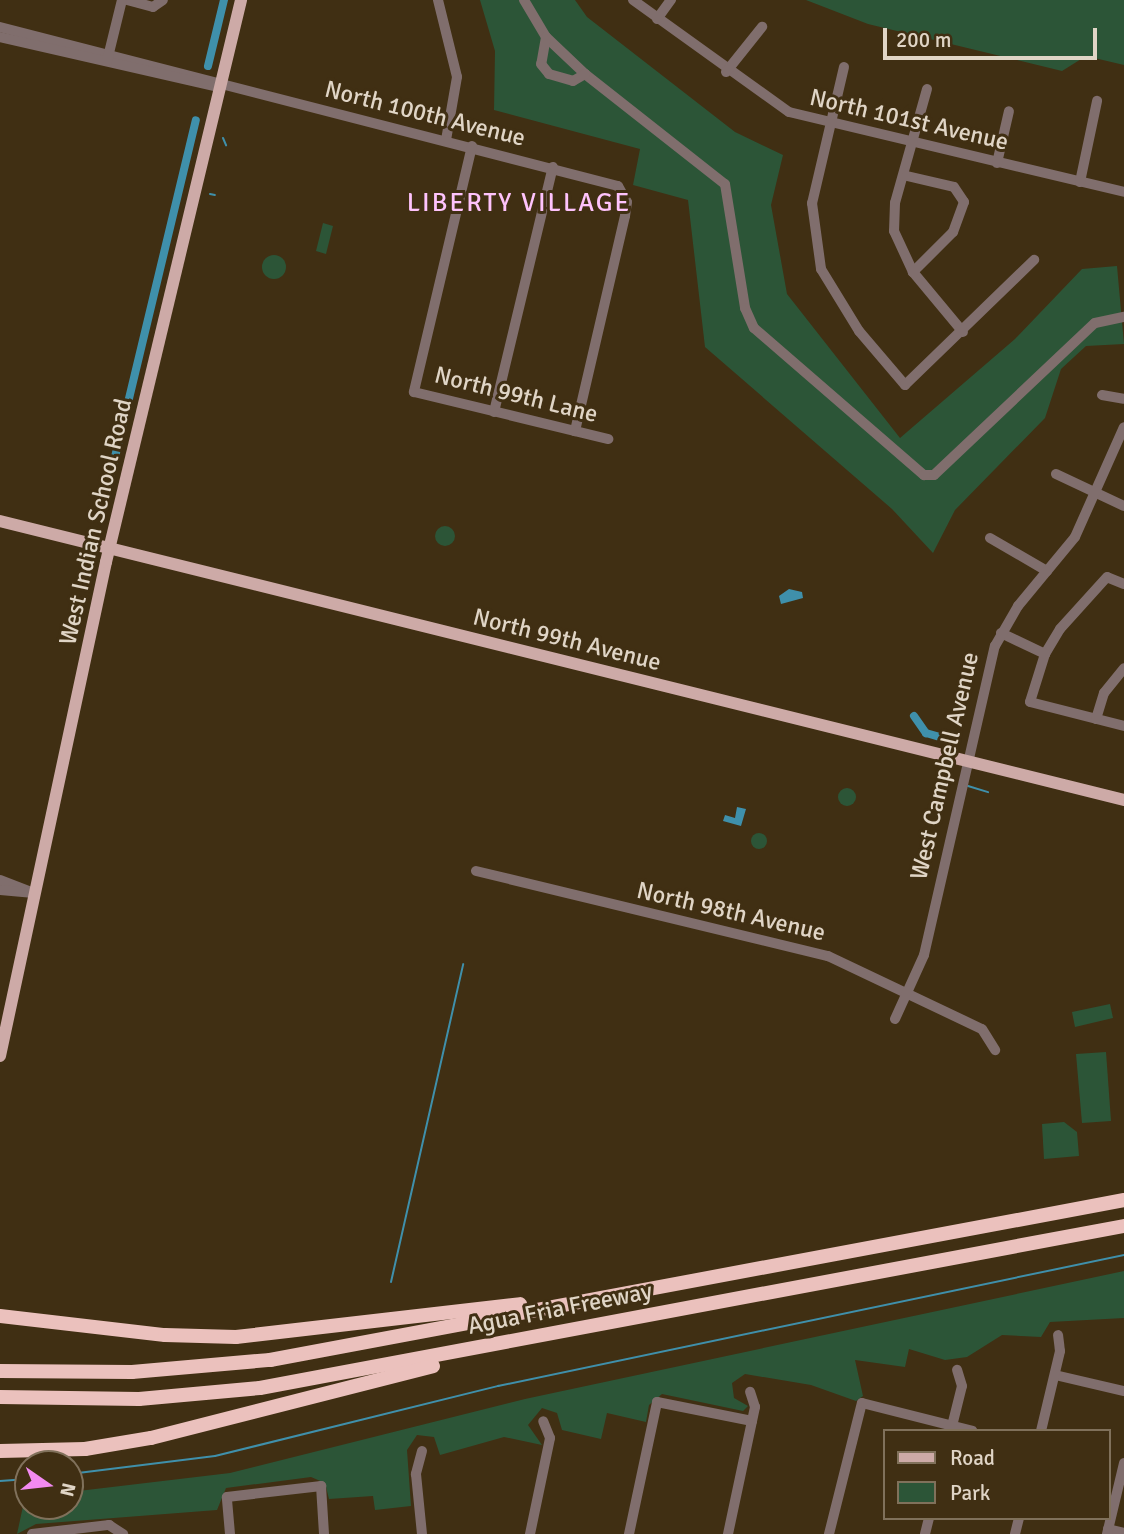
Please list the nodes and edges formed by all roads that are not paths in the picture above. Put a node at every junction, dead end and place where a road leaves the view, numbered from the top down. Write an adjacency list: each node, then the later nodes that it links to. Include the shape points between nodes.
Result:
1 (122, 0): 14 (street)
2 (127, 0): 8 (street)
3 (242, 0): 18 (main road, West Indian School Road)
4 (438, 0): 23 (street, via 457,77)
5 (524, 0): 13 (street)
6 (634, 0): 9 (street, North 101st Avenue)
7 (671, 0): 9 (street)
8 (162, 2)
9 (657, 19): 16 (street, North 101st Avenue)
10 (0, 27): 14 (street)
11 (762, 27): 16 (street)
12 (0, 37): 14 (street)
13 (547, 37): 17 (street); 17 (street, via 541,64 549,74 573,81)
14 (107, 59): 18 (street, North 100th Avenue)
15 (845, 67): 22 (street)
16 (726, 72): 22 (street, North 101st Avenue, via 774,105)
17 (585, 74): 33 (street, via 724,184 745,308 754,328 924,475 934,475 1095,323)
18 (221, 86): 23 (street, North 100th Avenue); 46 (main road, West Indian School Road)
19 (927, 89): 24 (street)
20 (1097, 101): 29 (street)
21 (1009, 111): 26 (street)
22 (832, 125): 24 (street, North 101st Avenue); 34 (street, via 812,203 821,269 859,331 905,384)
23 (446, 141): 25 (street, North 100th Avenue)
24 (914, 144): 26 (street, North 101st Avenue); 28 (street)
25 (472, 146): 27 (street, North 100th Avenue); 37 (street, North 99th Lane, via 414,392)
26 (997, 163): 29 (street, North 101st Avenue)
27 (553, 167): 37 (street); 39 (street, North 100th Avenue, via 618,186 628,202)
28 (907, 176): 32 (street, via 895,203 894,231); 32 (street, via 954,187 964,202 947,239)
29 (1080, 182): 30 (street, North 101st Avenue)
30 (1124, 192)
31 (1034, 260): 34 (street)
32 (913, 272): 34 (street)
33 (1124, 317)
34 (963, 332)
35 (1102, 395): 36 (street)
36 (1124, 399)
37 (494, 412): 39 (street, North 99th Lane)
38 (1124, 427): 42 (street, West Campbell Avenue)
39 (575, 431): 40 (street, North 99th Lane)
40 (608, 439)
41 (1056, 474): 42 (street)
42 (1097, 493): 43 (street); 47 (street, West Campbell Avenue)
43 (1124, 506)
44 (0, 521): 46 (main road, North 99th Avenue)
45 (990, 538): 47 (street)
46 (109, 549): 54 (main road, North 99th Avenue); 59 (main road, West Indian School Road)
47 (1047, 571): 49 (street, West Campbell Avenue)
48 (1124, 584): 50 (street, via 1107,577)
49 (1001, 633): 50 (street); 54 (street, West Campbell Avenue)
50 (1045, 654): 52 (street, via 1030,702)
51 (1124, 668): 52 (street, via 1104,693)
52 (1096, 719): 53 (street)
53 (1124, 726)
54 (965, 761): 55 (main road, North 99th Avenue); 60 (street, West Campbell Avenue)
55 (1124, 800)
56 (476, 870): 60 (street, North 98th Avenue, via 800,946)
57 (0, 880): 59 (street)
58 (0, 890): 59 (street)
59 (34, 893): 63 (main road, West Indian School Road)
60 (911, 993): 61 (street, West Campbell Avenue); 62 (street, North 98th Avenue, via 982,1029)
61 (895, 1019)
62 (995, 1050)
63 (0, 1056)
64 (1124, 1191): 66 (highway, via 1011,1208)
65 (1124, 1200): 66 (highway, Agua Fria Freeway)
66 (981, 1222): 70 (highway, Agua Fria Freeway)
67 (1124, 1226): 69 (highway, Agua Fria Freeway)
68 (1124, 1235): 69 (highway)
69 (979, 1250): 71 (highway, Agua Fria Freeway)
70 (697, 1277): 72 (highway, via 649,1278 512,1306 285,1335 165,1335); 75 (highway, Agua Fria Freeway, via 244,1363 132,1373)
71 (697, 1305): 79 (highway, Agua Fria Freeway, via 247,1390 111,1400); 84 (highway, via 151,1438 85,1449)
72 (0, 1316)
73 (1058, 1335): 76 (street)
74 (957, 1370): 82 (street, via 962,1386)
75 (0, 1371)
76 (1055, 1375): 77 (street); 83 (street)
77 (1124, 1391)
78 (750, 1392): 81 (street)
79 (0, 1397)
80 (543, 1421): 94 (street, via 551,1438)
81 (752, 1421): 95 (street, via 657,1402); 96 (street)
82 (951, 1428): 97 (street, via 862,1403)
83 (1042, 1429)
84 (0, 1451)
85 (422, 1451): 93 (street, via 416,1475)
86 (1124, 1463): 88 (street)
87 (123, 1532): 90 (street, via 109,1525)
88 (1108, 1532): 89 (street)
89 (1124, 1533)
90 (32, 1534)
91 (229, 1534): 92 (street, via 227,1497 321,1486)
92 (324, 1534)
93 (422, 1534)
94 (530, 1534)
95 (629, 1534)
96 (728, 1534)
97 (829, 1534)

